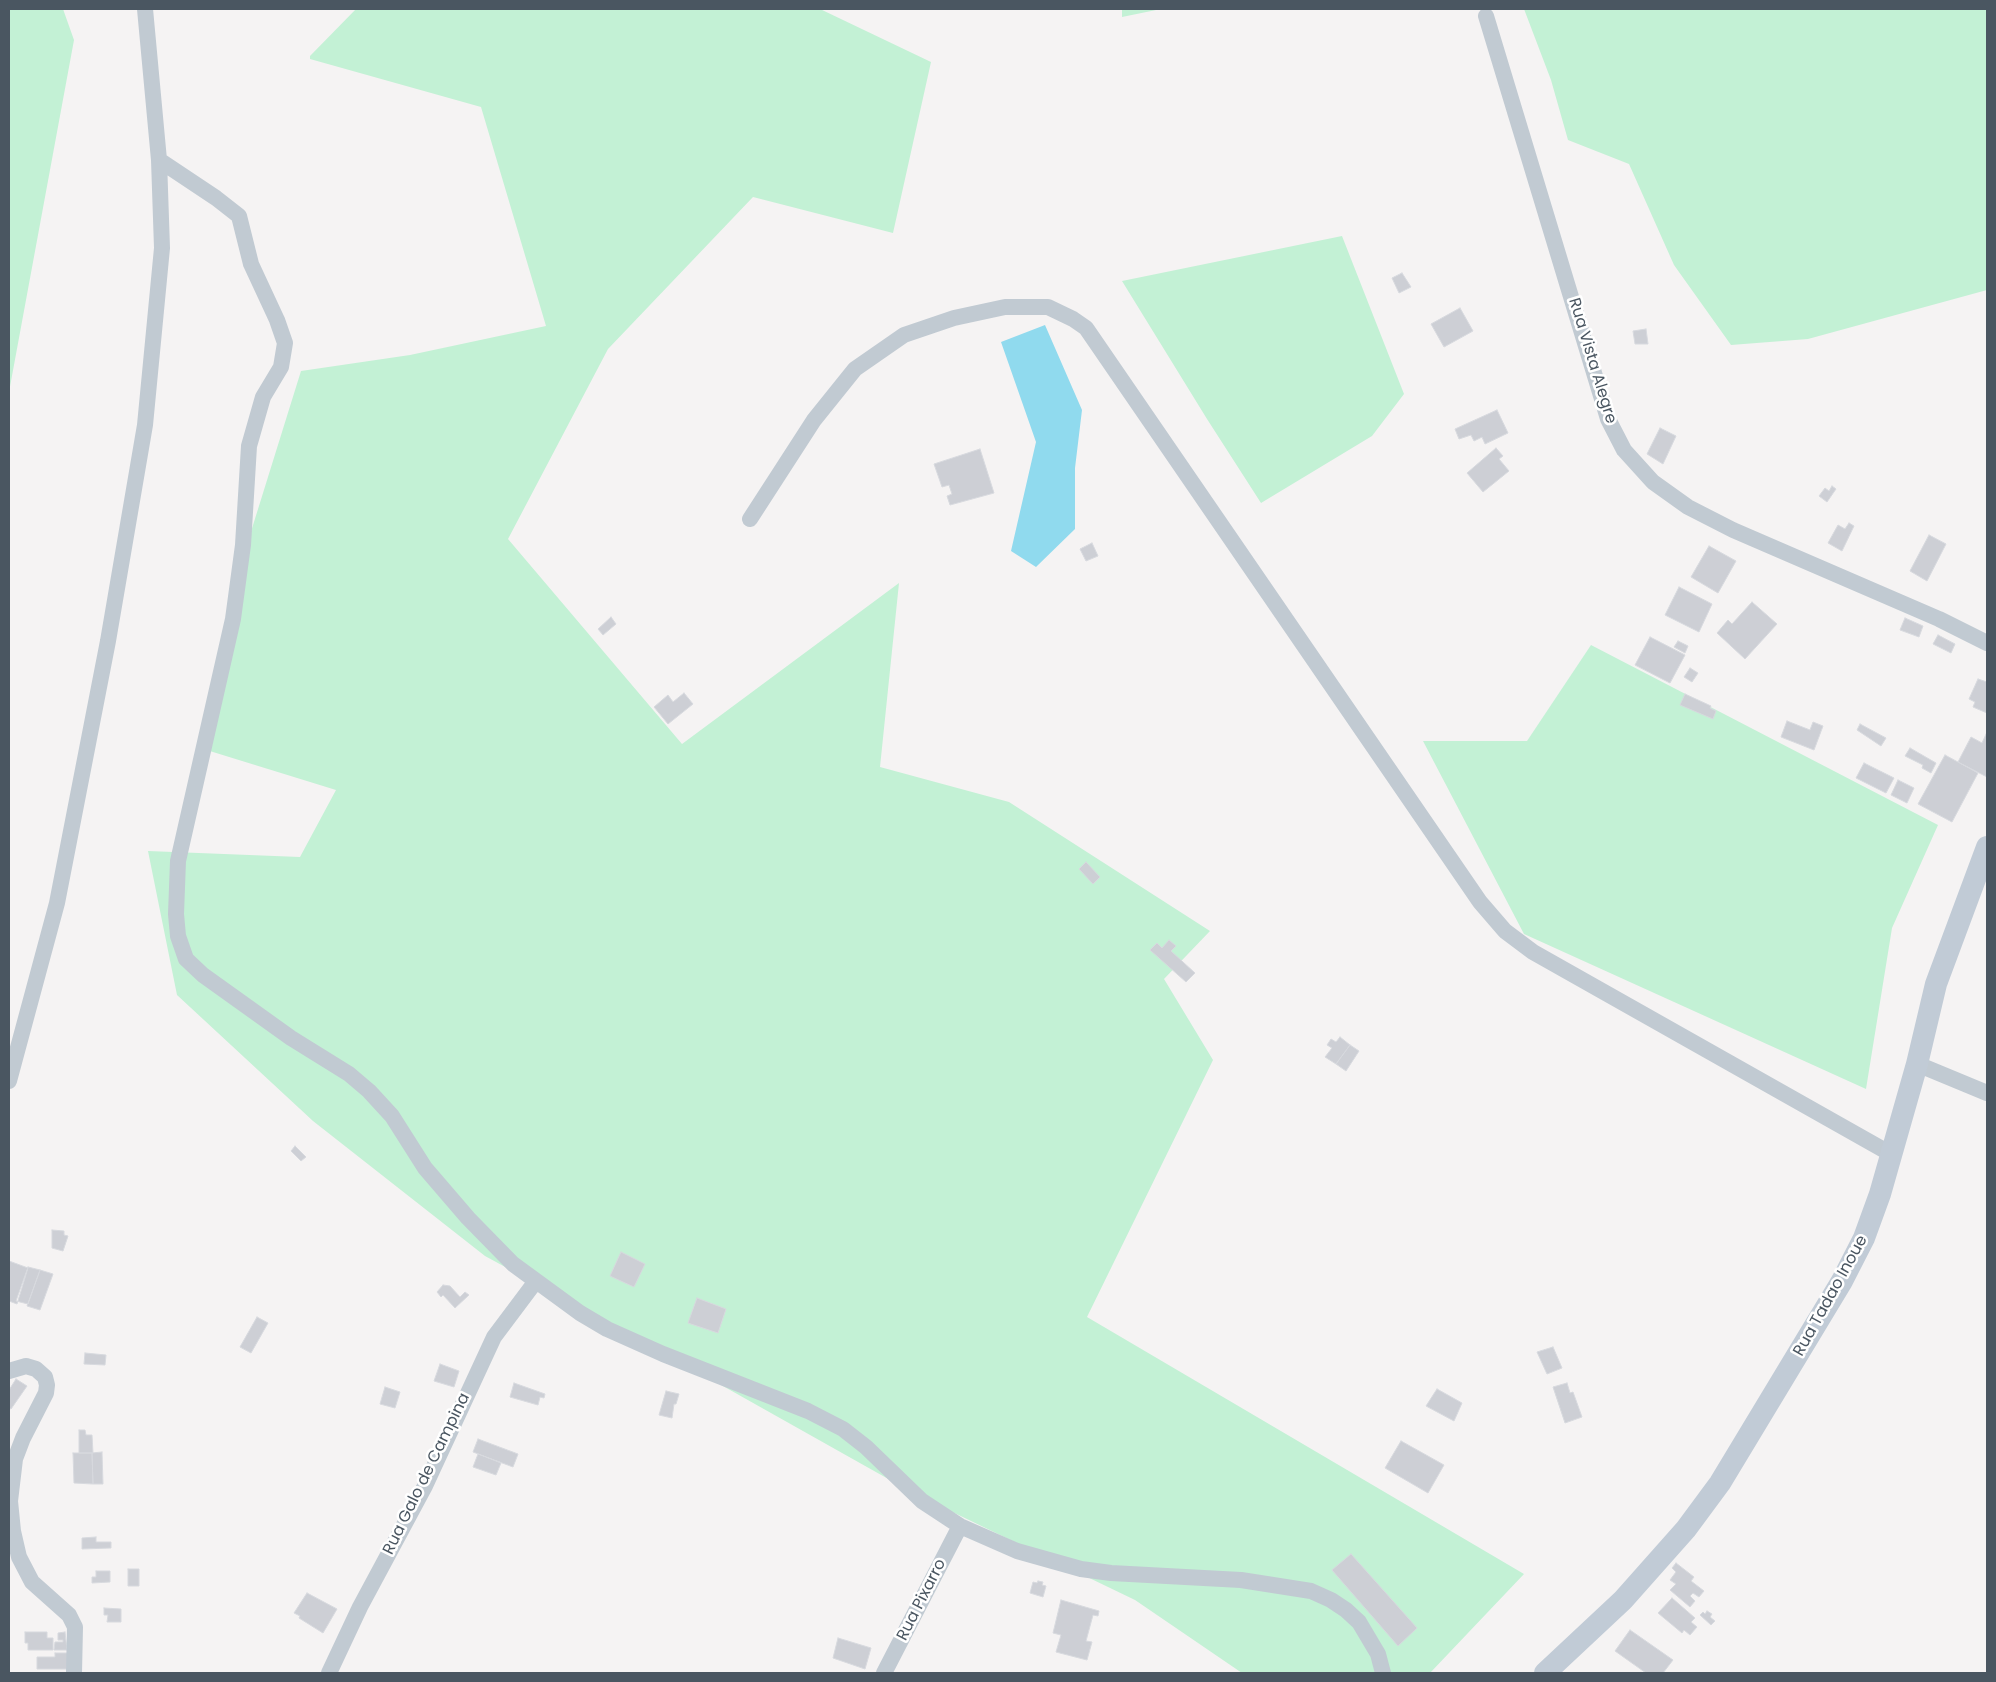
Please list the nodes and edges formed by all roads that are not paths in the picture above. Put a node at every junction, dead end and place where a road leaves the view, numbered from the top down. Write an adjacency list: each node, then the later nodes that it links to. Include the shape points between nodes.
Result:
1 (145, 9): 3 (street)
2 (1486, 16): 5 (street, Rua Vista Alegre, via 1608,419 1624,450 1653,482 1711,518)
3 (159, 160): 8 (street, via 162,248 145,425 57,903); 11 (street, via 239,216 251,264 285,343 281,367 263,397 249,446 243,545 233,619 178,861 176,914 181,948 186,959 203,975 291,1038 349,1074 380,1102 444,1192 514,1264)
4 (750, 519): 10 (street, via 814,420 855,369 904,335 954,318 1005,307 1048,307 1073,319 1086,328 1480,902 1504,931 1533,952)
5 (1987, 643)
6 (1987, 847): 7 (street, Rua Tadao Inoue, via 1936,984)
7 (1916, 1064): 9 (street); 10 (street, Rua Tadao Inoue)
8 (9, 1081)
9 (1987, 1093)
10 (1891, 1154): 18 (street, Rua Tadao Inoue, via 1864,1238 1780,1386 1720,1483 1654,1568)
11 (536, 1281): 13 (street, via 561,1301 607,1329 739,1386 808,1411 843,1429 922,1501); 15 (street, Rua Galo de Campina, via 494,1337 425,1486)
12 (9, 1371): 14 (street, via 26,1366 36,1369 48,1385 15,1459 10,1501 19,1557 40,1591 69,1615 75,1627)
13 (960, 1526): 16 (street, Rua Pixarro); 17 (street, via 1018,1551 1081,1569 1241,1580 1311,1591 1346,1610 1358,1622 1378,1654)
14 (74, 1673)
15 (329, 1673)
16 (884, 1673)
17 (1383, 1673)
18 (1545, 1673)

